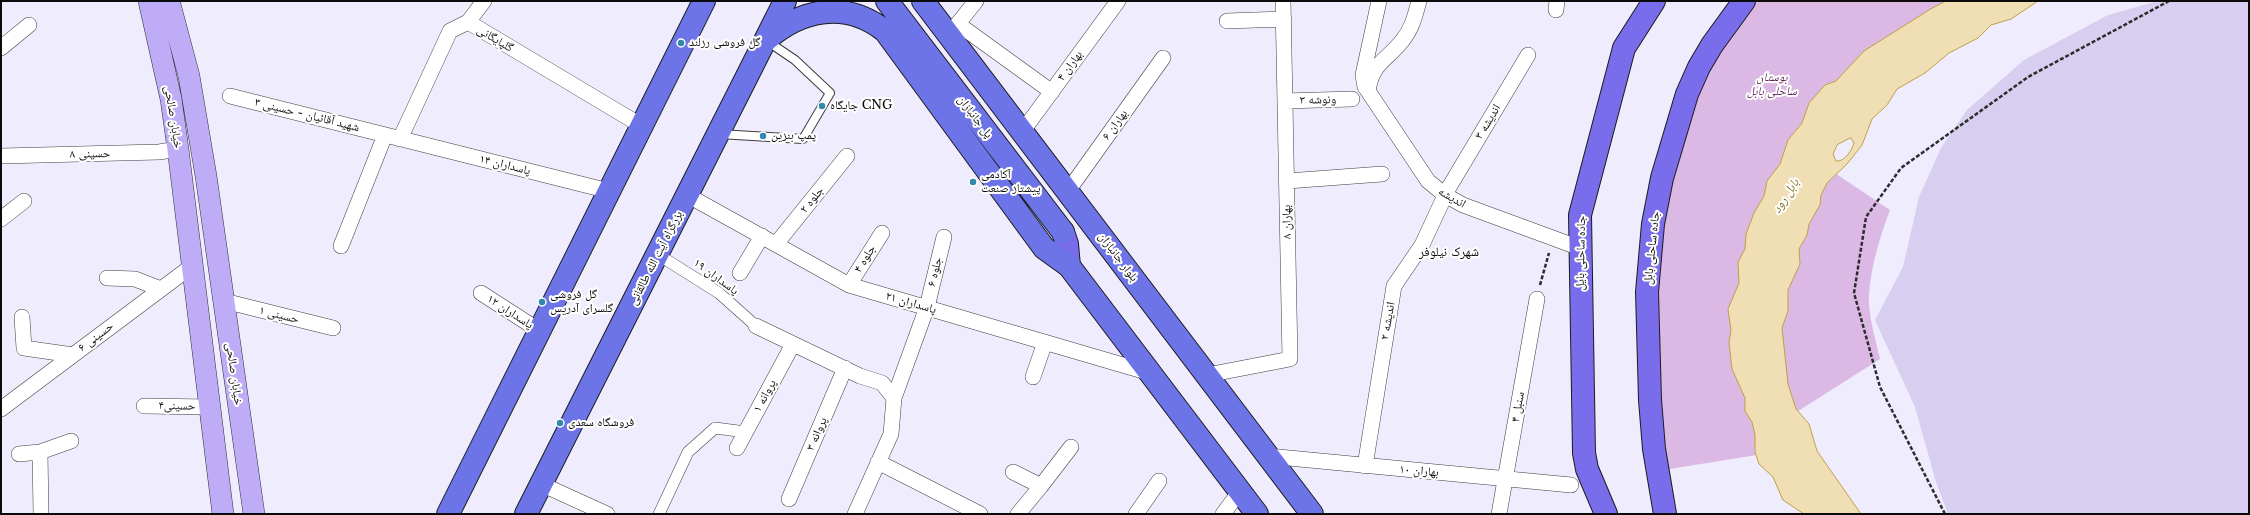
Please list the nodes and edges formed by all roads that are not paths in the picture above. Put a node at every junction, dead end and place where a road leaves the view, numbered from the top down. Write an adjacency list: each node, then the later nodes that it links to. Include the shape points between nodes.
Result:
1 (149, 1): 35 (main road, خيابان صالحی, via 171,99)
2 (169, 1): 47 (main road, خيابان صالحی, via 189,76)
3 (484, 1): 18 (street)
4 (704, 1): 30 (highway)
5 (785, 1): 21 (highway, بزرگراه آیت الله طالقانی)
6 (888, 1): 46 (highway, پل جانبازان)
7 (923, 1): 20 (highway, بلوار جانبازان)
8 (976, 1): 20 (street)
9 (1118, 1): 26 (street, بهاران ۴)
10 (1283, 1): 16 (street, بهاران ۸)
11 (1379, 1): 25 (street)
12 (1419, 1): 25 (street, via 1407,35)
13 (1654, 1): 53 (main road, جاده ساحلی بایل, via 1630,37 1619,65 1580,215)
14 (1744, 1): 113 (main road, جاده ساحلی بابل, via 1712,45 1687,94 1662,178 1653,224 1647,292 1650,400 1654,449)
15 (841, 6): 21 (highway, via 812,13 786,24); 56 (highway, via 874,22 889,37 1044,248)
16 (1284, 19): 17 (street); 29 (street, بهاران ۸)
17 (1227, 21)
18 (468, 22): 30 (street, گلپایگانی); 34 (street, گلپایگانی, via 450,31)
19 (29, 25): 22 (street)
20 (953, 29): 26 (street); 31 (highway, بلوار جانبازان)
21 (766, 40): 32 (highway, بزرگراه آیت الله طالقانی); 32 (lane, via 795,60 830,93 803,139)
22 (1, 48)
23 (1528, 55): 42 (street, اندیشه ۳)
24 (1163, 58): 41 (street, بهاران ۶)
25 (1373, 64): 42 (street, اندیشه, via 1368,91 1428,181)
26 (1052, 92): 31 (street, بهاران ۴)
27 (230, 96): 33 (street, شهید آقائیان - حسینی ۳)
28 (1352, 99): 29 (street, ونوشه ۳)
29 (1285, 101): 39 (street, بهاران ۸)
30 (642, 126): 40 (highway)
31 (1022, 132): 41 (highway, بلوار جانبازان)
32 (718, 134): 43 (highway, بزرگراه آیت الله طالقانی)
33 (385, 135): 34 (street, شهید آقائیان - حسینی ۳); 52 (street)
34 (400, 139): 40 (street, پاسداران ۱۴)
35 (178, 149): 36 (street, حسینی ۸, via 159,152); 55 (main road, خيابان صالحی)
36 (1, 156)
37 (847, 156): 51 (street, جلوه ۲)
38 (1382, 174): 39 (street)
39 (1287, 181): 74 (street, بهاران ۸, via 1290,359)
40 (609, 191): 68 (highway)
41 (1068, 191): 74 (highway, بلوار جانبازان)
42 (1447, 192): 53 (street, اندیشه, via 1463,205); 88 (street, اندیشه ۲, via 1422,245 1394,286)
43 (687, 195): 49 (street, پاسداران ۲۱); 54 (highway, بزرگراه آیت الله طالقانی)
44 (24, 201): 45 (street)
45 (1, 219)
46 (1062, 232): 56 (main road, via 1067,244)
47 (215, 233): 63 (main road, خیابان صالحی)
48 (882, 233): 59 (street, جلوه ۴)
49 (762, 236): 51 (street, پاسداران ۲۱); 57 (street)
50 (944, 237): 64 (street, جلوه ۶)
51 (776, 244): 59 (street, پاسداران ۲۱)
52 (342, 246)
53 (1580, 248): 112 (main road, جاده ساحلی بایل, via 1584,453 1587,469)
54 (657, 254): 66 (street, پاسداران ۱۹, via 719,293); 92 (highway, بزرگراه آیت الله طالقانی)
55 (192, 266): 60 (street, حسینی ۶); 78 (main road)
56 (1069, 266): 73 (highway)
57 (740, 273)
58 (107, 278): 60 (street, via 136,279)
59 (849, 285): 64 (street, پاسداران ۲۱)
60 (161, 289): 71 (street, حسینی ۶)
61 (481, 293): 68 (street, پاسداران ۱۲)
62 (1537, 299): 90 (street, سنبل ۴)
63 (224, 301): 67 (street, حسینی ۱); 99 (main road, خیابان صالحی)
64 (927, 308): 69 (street, پاسداران ۲۱); 76 (street, جلوه ۶)
65 (22, 317): 71 (street, via 24,348)
66 (756, 326): 70 (street)
67 (333, 328)
68 (540, 331): 100 (highway)
69 (1045, 342): 73 (street, پاسداران ۲۱); 75 (street)
70 (793, 344): 72 (street); 80 (street, پروانه ۱)
71 (73, 355): 79 (street, حسینی ۶)
72 (845, 368): 76 (street, via 882,383); 96 (street, پروانه ۳)
73 (1150, 373): 95 (highway)
74 (1207, 375): 86 (highway, بلوار جانبازان)
75 (1033, 376)
76 (894, 398): 87 (street, جلوه ۶, via 891,434)
77 (144, 406): 78 (street, حسینی۴)
78 (209, 407): 98 (main road)
79 (1, 409)
80 (746, 432): 83 (street, پروانه ۱); 103 (street, via 715,428 688,452)
81 (71, 441): 84 (street)
82 (1071, 447): 94 (street)
83 (737, 448)
84 (40, 452): 85 (street); 97 (street)
85 (19, 454)
86 (1268, 456): 88 (street, بهاران ۱۰); 110 (highway, بلوار جانبازان)
87 (878, 462): 104 (street, جلوه ۶); 105 (street)
88 (1364, 466): 90 (street, بهاران ۱۰)
89 (1013, 472): 94 (street)
90 (1505, 479): 93 (street, بهاران ۱۰); 111 (street, سنبل ۴)
91 (1159, 481): 107 (street)
92 (541, 484): 101 (highway, بزرگراه آیت الله طالقانی); 102 (street)
93 (1571, 485)
94 (1041, 486): 106 (street)
95 (1240, 491): 108 (street); 109 (highway)
96 (790, 500)
97 (41, 514)
98 (223, 514)
99 (254, 514)
100 (448, 514)
101 (526, 514)
102 (608, 514)
103 (659, 514)
104 (855, 514)
105 (980, 514)
106 (1018, 514)
107 (1136, 514)
108 (1223, 514)
109 (1257, 514)
110 (1312, 514)
111 (1499, 514)
112 (1606, 514)
113 (1665, 514)

